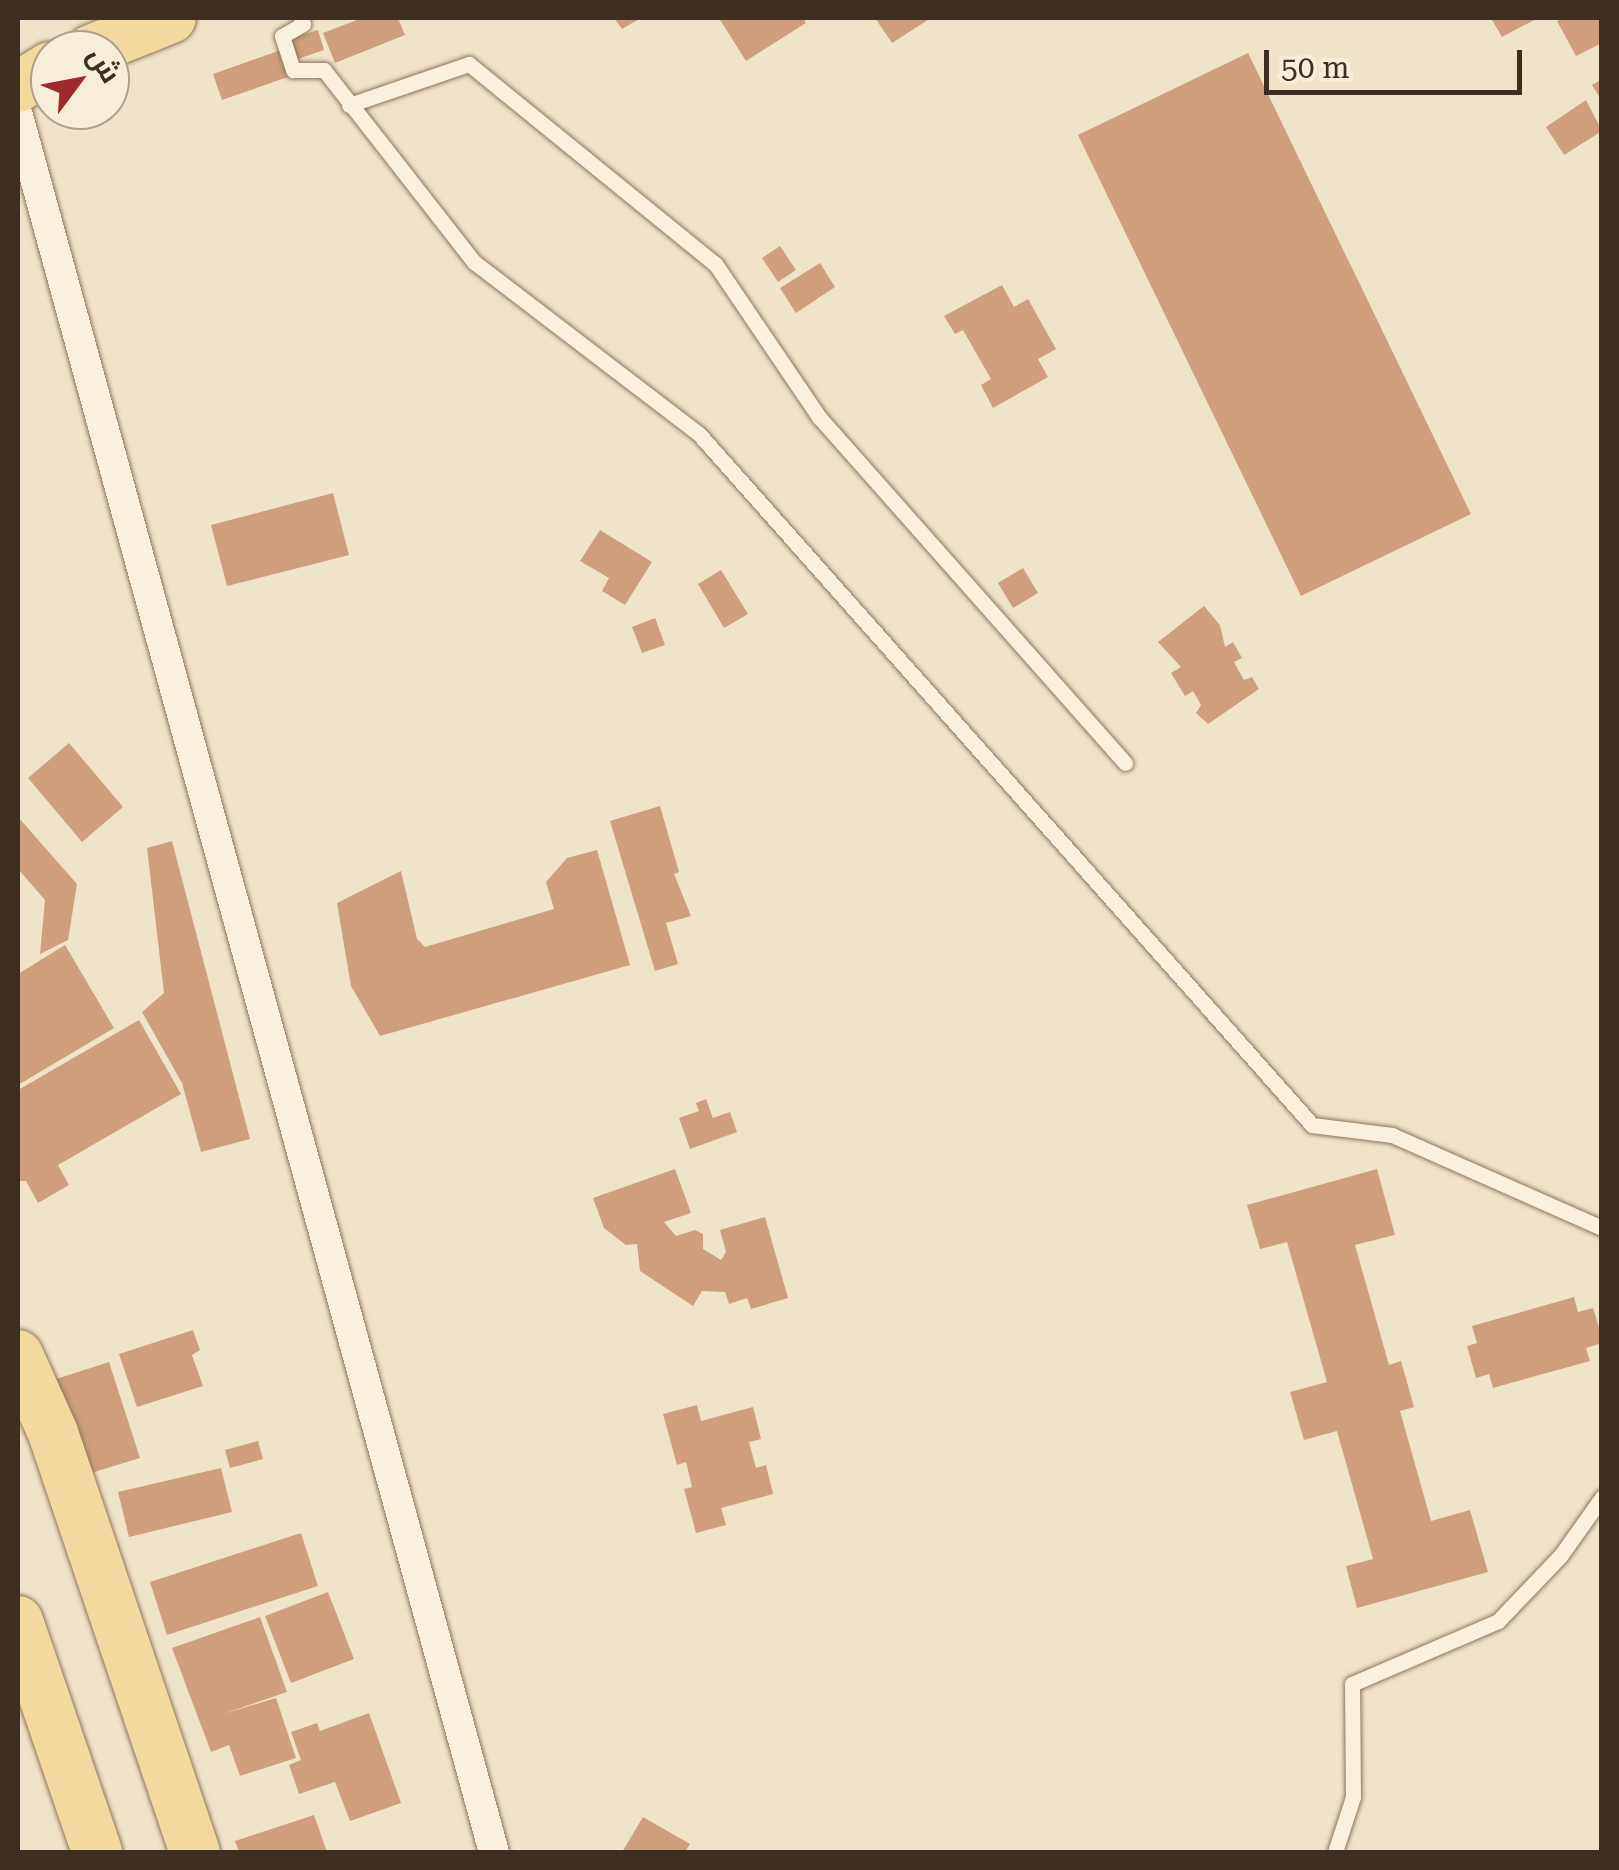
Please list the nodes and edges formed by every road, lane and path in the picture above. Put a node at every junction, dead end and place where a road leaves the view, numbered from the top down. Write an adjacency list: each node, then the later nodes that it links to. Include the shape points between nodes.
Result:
1 (171, 18): 3 (main road)
2 (301, 18): 4 (lane, via 303,24 282,36 293,70 324,70)
3 (130, 34)
4 (349, 105): 6 (lane, via 469,64 716,265 819,417); 7 (lane, via 474,262 699,434 1312,1125 1392,1134)
5 (18, 116): 13 (street)
6 (1125, 763)
7 (1602, 1228)
8 (18, 1355): 12 (main road, via 53,1433)
9 (1602, 1496): 14 (lane, via 1561,1555 1498,1621 1352,1684 1353,1797)
10 (18, 1622): 11 (main road)
11 (96, 1852)
12 (195, 1852)
13 (494, 1852)
14 (1334, 1852)

